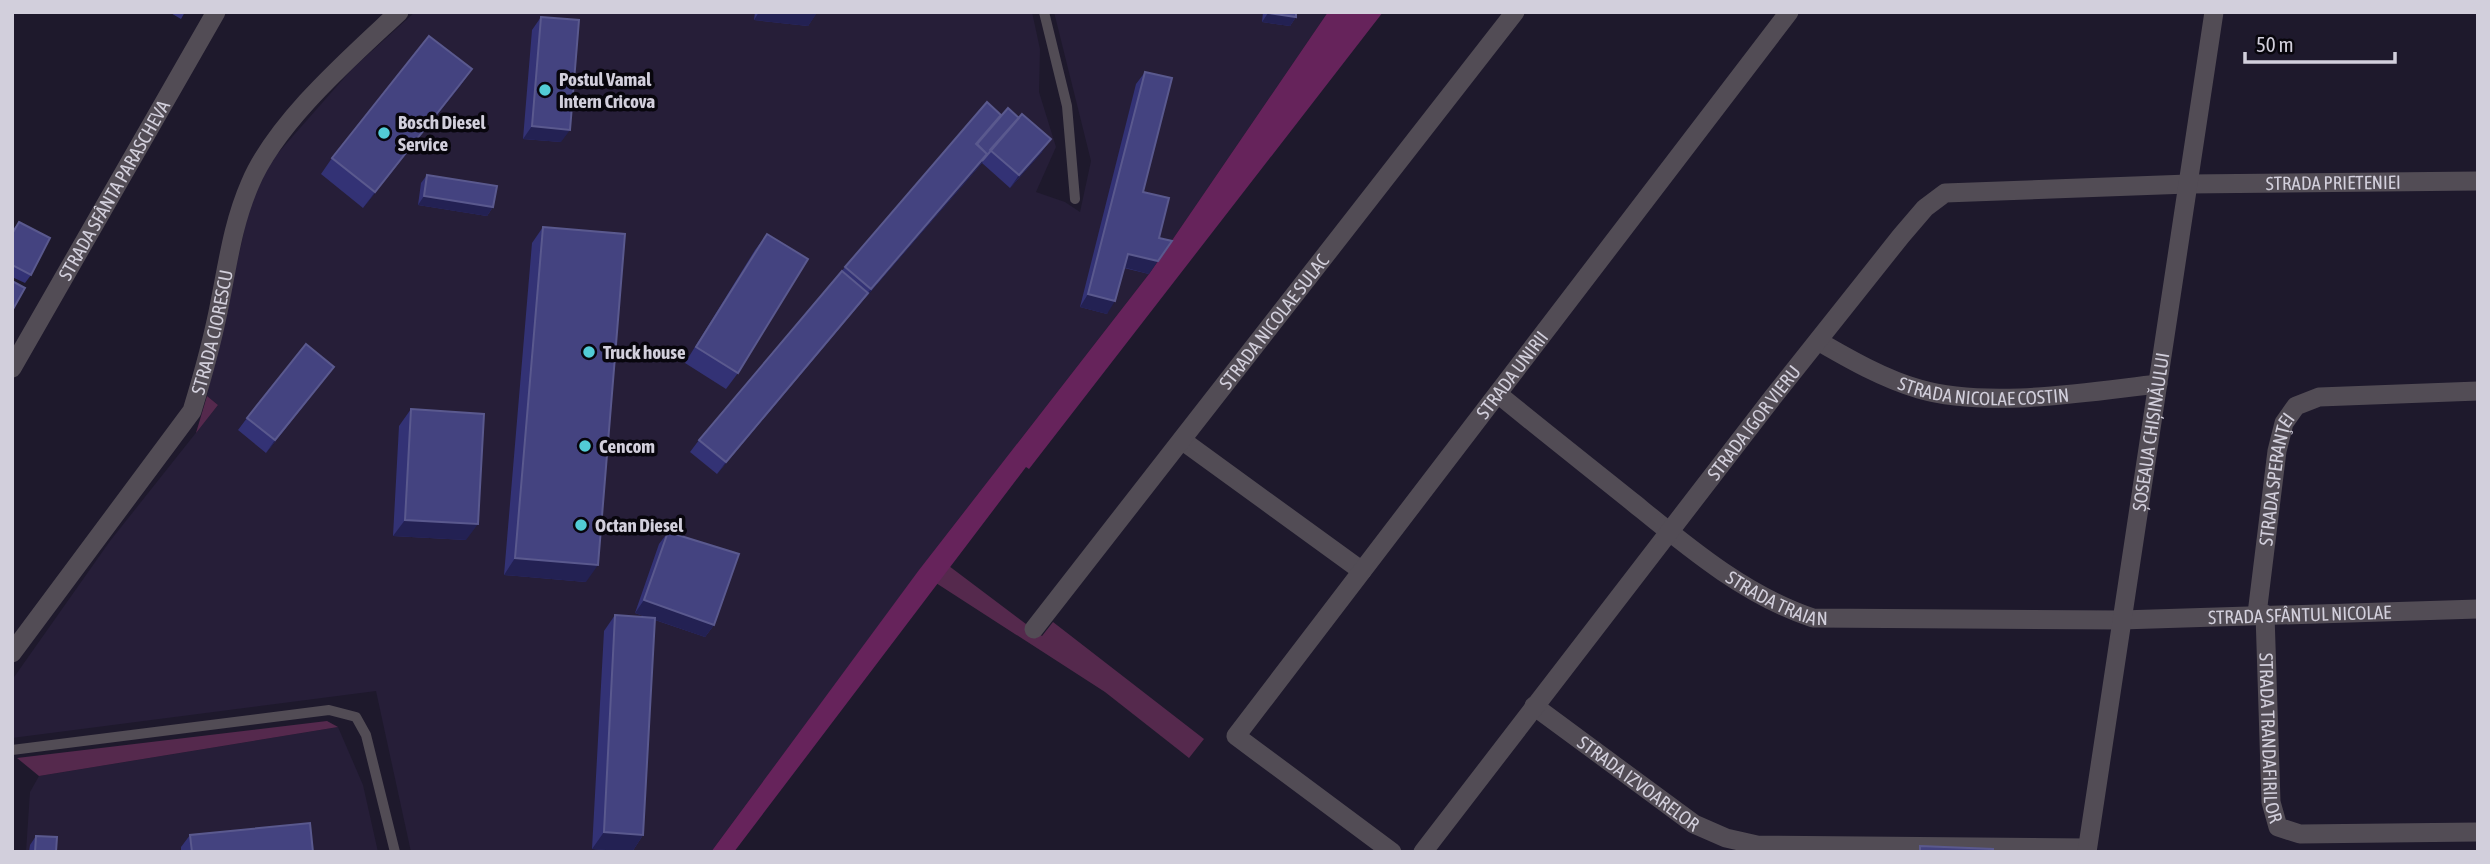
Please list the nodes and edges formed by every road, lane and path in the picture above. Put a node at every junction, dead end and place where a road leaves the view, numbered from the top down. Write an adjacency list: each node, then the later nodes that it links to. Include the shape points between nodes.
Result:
1 (216, 12): 11 (street, STRADA SFÂNTA PARASCHEVA)
2 (399, 12): 22 (street, STRADA CIORESCU, via 275,140 251,182 232,232 192,411)
3 (1044, 12): 9 (lane, via 1067,106)
4 (1515, 12): 15 (street, STRADA NICOLAE SULAC)
5 (1789, 12): 14 (street, STRADA UNIRII)
6 (2214, 12): 8 (street, ȘOSEAUA CHIȘINĂULUI)
7 (2478, 181): 8 (street, STRADA PRIETENIEI)
8 (2188, 184): 10 (street, STRADA IGOR VIERU, via 1944,193 1925,208); 12 (street, ȘOSEAUA CHIȘINĂULUI)
9 (1075, 199)
10 (1818, 341): 12 (street, STRADA NICOLAE COSTIN, via 1878,372 1938,393 2043,396); 16 (street, STRADA IGOR VIERU)
11 (12, 368)
12 (2158, 384): 20 (street, ȘOSEAUA CHIȘINĂULUI)
13 (2478, 391): 19 (street, STRADA SPERANŢEI, via 2319,397 2296,406 2284,423 2277,451)
14 (1497, 394): 16 (street, STRADA TRAIAN); 17 (street, STRADA UNIRII)
15 (1183, 441): 17 (street); 21 (street, STRADA NICOLAE SULAC)
16 (1670, 532): 20 (street, STRADA TRAIAN, via 1746,587 1782,608 1813,618); 23 (street, STRADA IGOR VIERU)
17 (1362, 571): 29 (street, STRADA UNIRII, via 1236,736)
18 (2478, 609): 19 (street, STRADA SFÂNTUL NICOLAE)
19 (2261, 614): 20 (street, STRADA SFÂNTUL NICOLAE); 25 (street, STRADA TRANDAFIRILOR, via 2271,802 2278,827 2300,834)
20 (2121, 620): 27 (street, ȘOSEAUA CHIȘINĂULUI)
21 (1034, 629)
22 (12, 653)
23 (1534, 706): 26 (street, STRADA IZVOARELOR, via 1694,824 1726,838 1757,845); 30 (street, STRADA IGOR VIERU)
24 (12, 750): 28 (lane, via 330,710 356,717 366,734)
25 (2478, 832)
26 (2024, 850): 27 (street, STRADA IZVOARELOR)
27 (2087, 850)
28 (395, 852)
29 (1392, 852)
30 (1423, 852)

